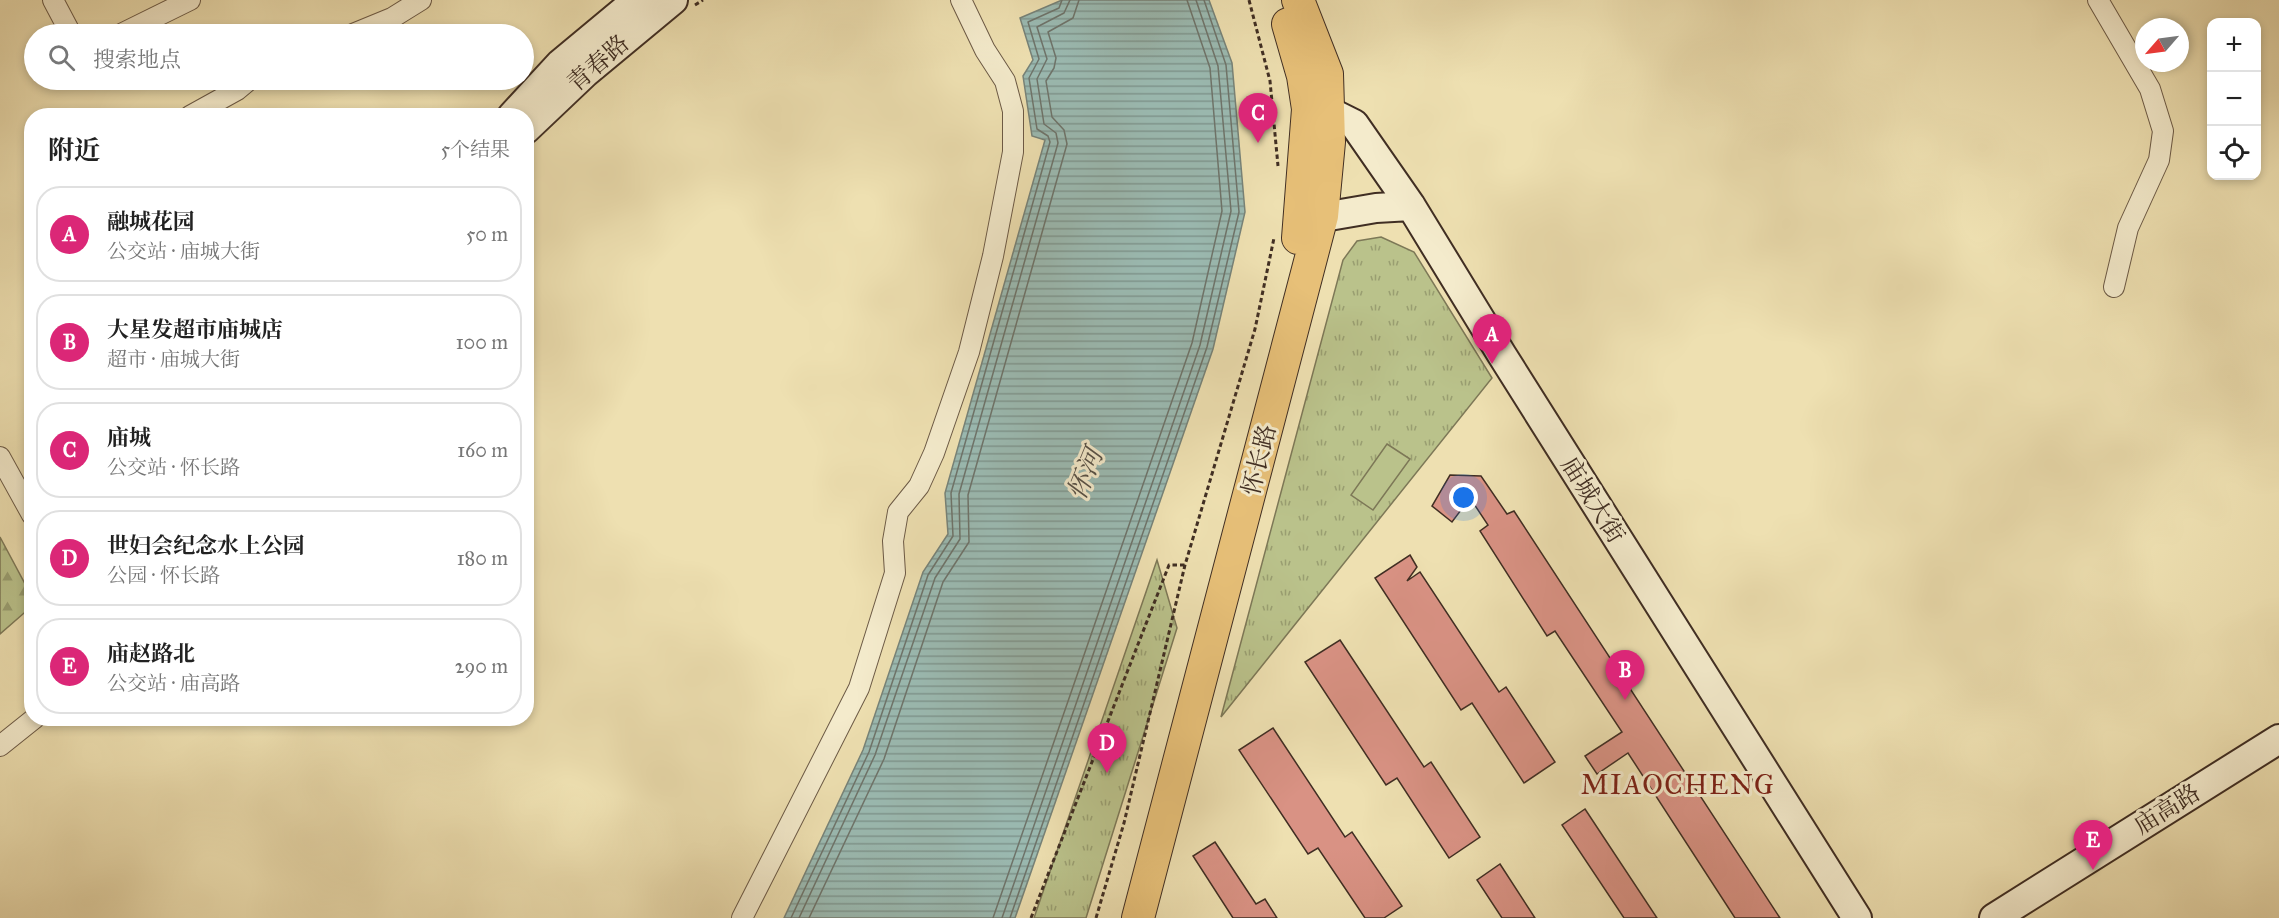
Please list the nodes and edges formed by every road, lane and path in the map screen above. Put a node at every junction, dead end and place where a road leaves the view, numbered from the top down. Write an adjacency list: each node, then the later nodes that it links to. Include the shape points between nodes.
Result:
1 (53, 0): 11 (street)
2 (190, 0): 12 (street)
3 (421, 0): 13 (street)
4 (637, 0): 16 (main road, 青春路, via 560,64)
5 (673, 0): 18 (main road, 青春路)
6 (961, 0): 29 (street, via 1005,81 1012,111 1013,152 993,256 969,352 934,453 920,486 898,512 893,541 895,573 860,688)
7 (1249, 0): 19 (path, via 1270,81)
8 (1278, 0): 17 (main road, 怀长路)
9 (1298, 0): 17 (main road, 怀长路, via 1327,74)
10 (2098, 0): 22 (street, via 2150,89 2163,131 2159,160 2128,228)
11 (66, 24)
12 (141, 24)
13 (377, 24)
14 (237, 90): 15 (street)
15 (204, 108)
16 (519, 108)
17 (1319, 111): 20 (main road, 庙城大街, via 1354,124); 21 (main road, 怀长路)
18 (534, 121)
19 (1278, 170)
20 (1411, 206): 21 (main road); 34 (main road, 庙城大街)
21 (1299, 222): 25 (path, 怀长路, via 1255,329); 32 (main road, 怀长路, via 1296,259 1249,449); 33 (main road, 怀长路)
22 (2114, 287)
23 (0, 457): 24 (street)
24 (24, 500)
25 (1185, 565): 30 (path, via 1169,565); 31 (path, 怀长路, via 1124,823)
26 (25, 726): 28 (street)
27 (2279, 739): 35 (main road, 庙高路)
28 (0, 746)
29 (742, 918)
30 (1031, 918)
31 (1096, 918)
32 (1120, 918)
33 (1138, 918)
34 (1857, 918)
35 (1994, 918)

